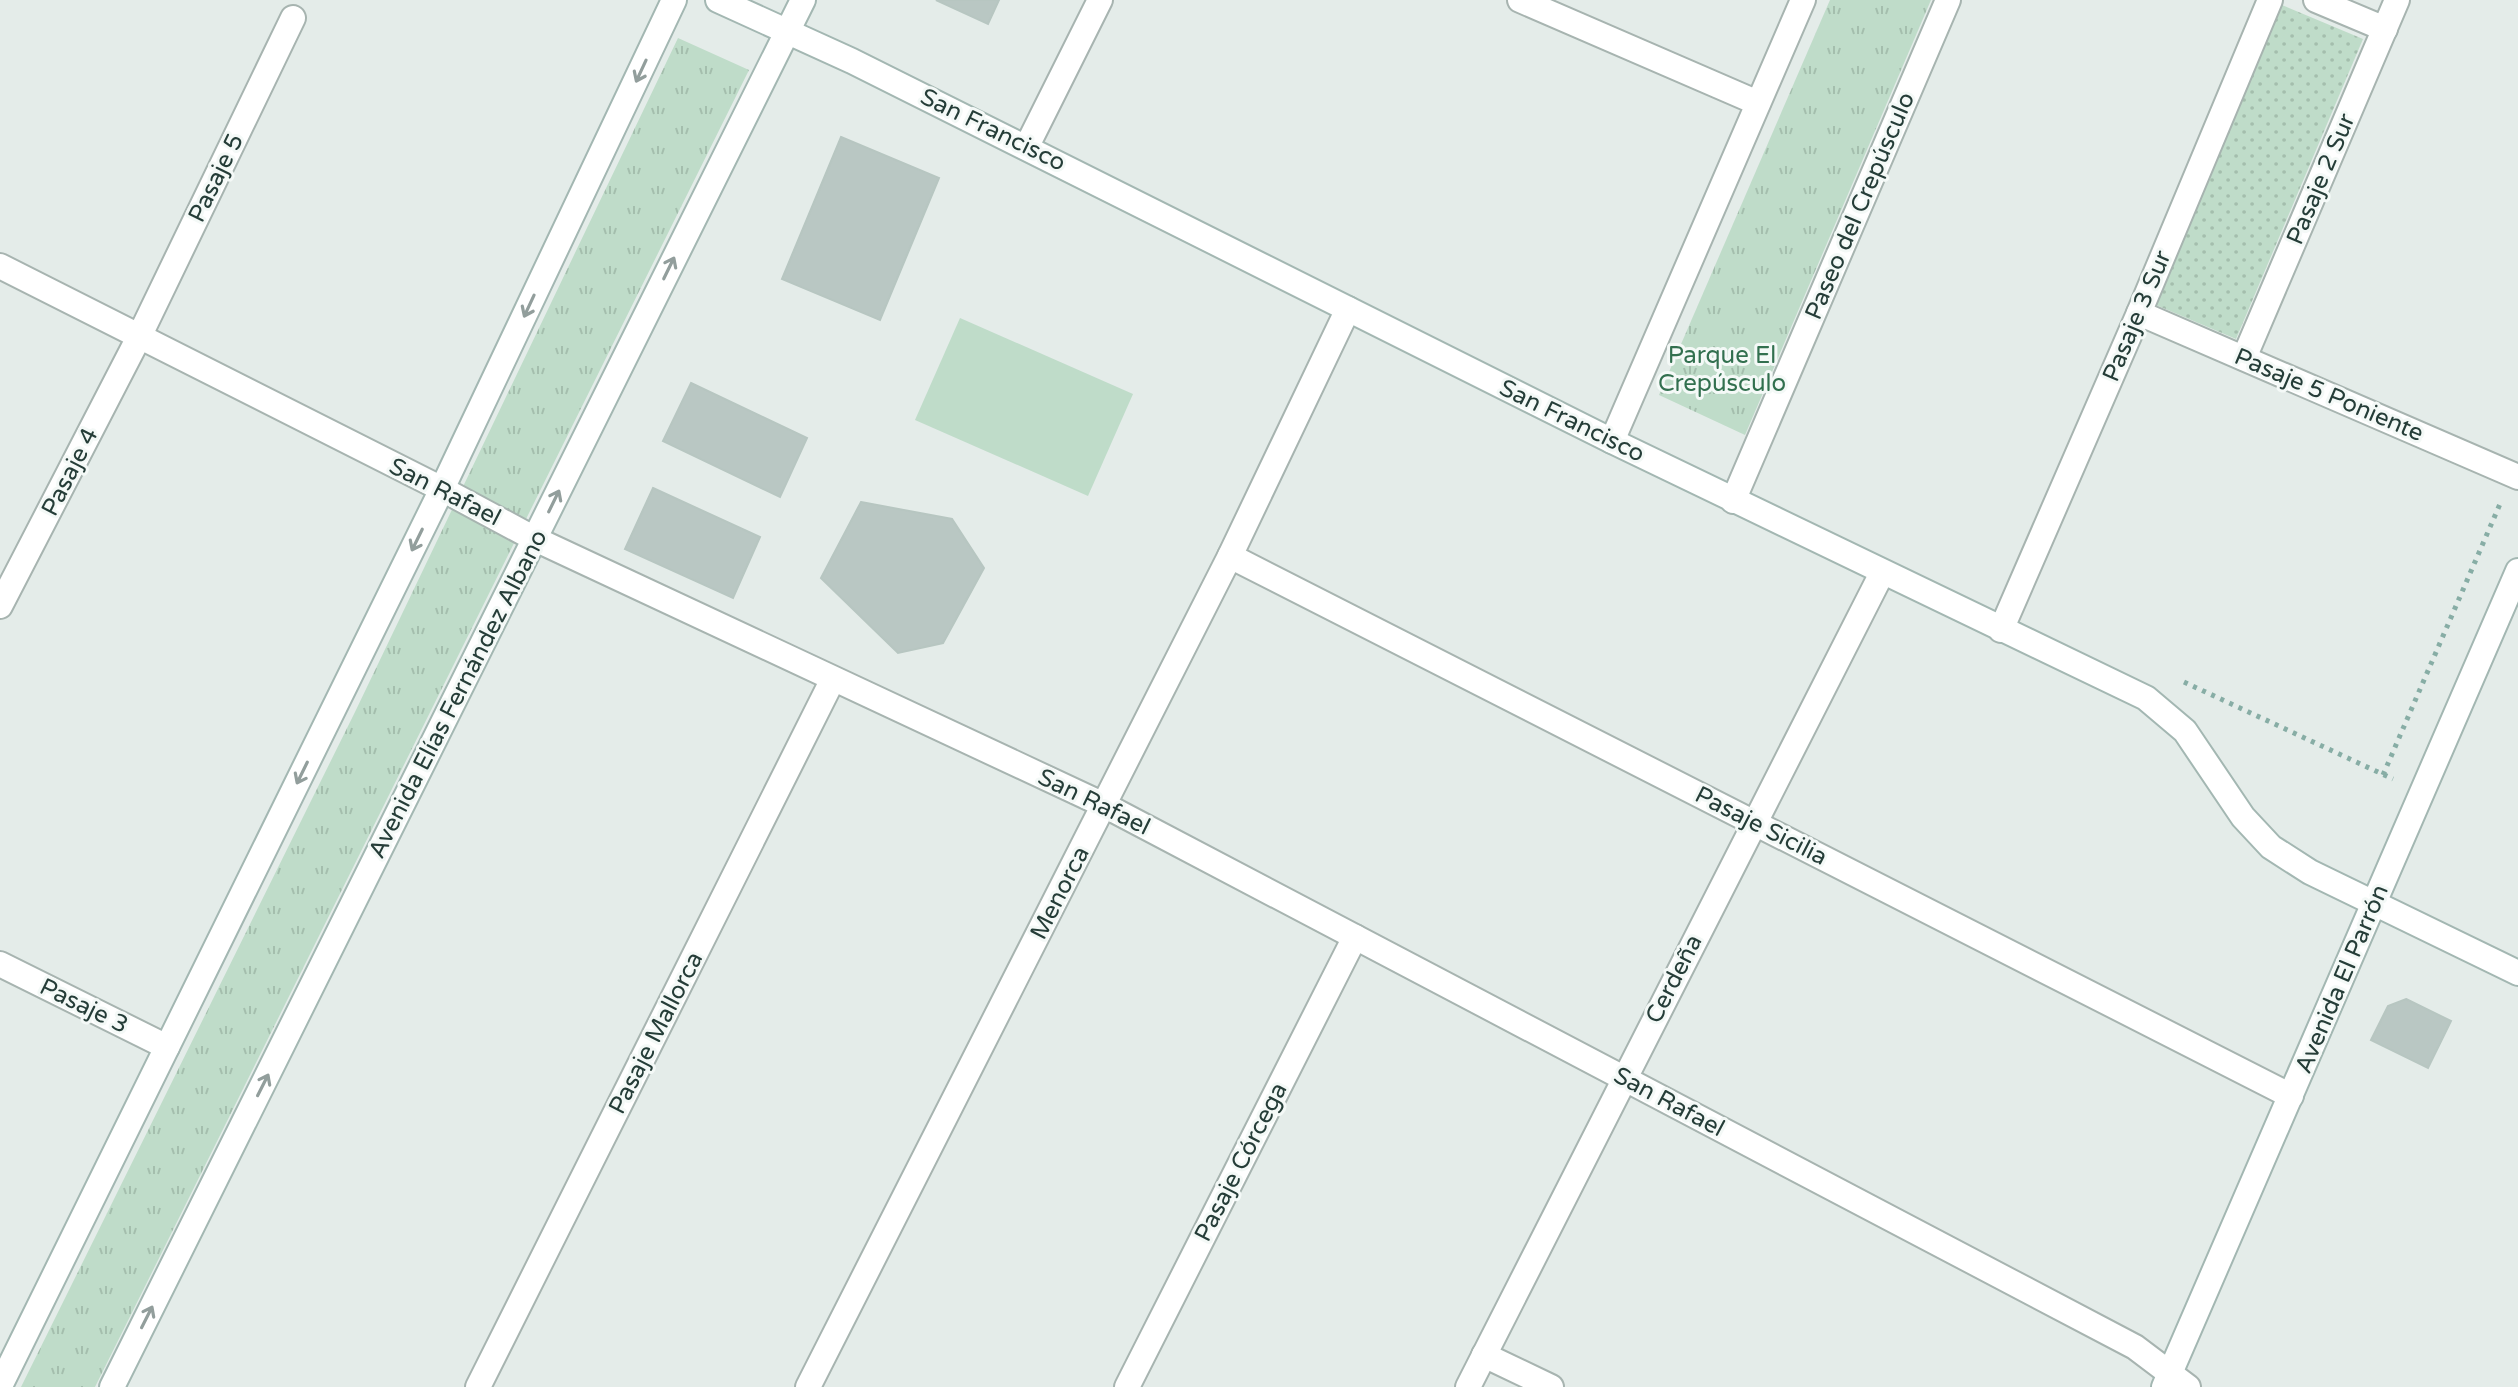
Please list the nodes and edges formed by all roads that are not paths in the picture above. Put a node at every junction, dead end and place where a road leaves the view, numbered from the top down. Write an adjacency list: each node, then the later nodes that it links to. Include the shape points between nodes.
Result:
1 (674, 0): 23 (street, one-way to 23)
2 (718, 0): 13 (street, San Francisco)
3 (803, 0): 13 (street, Avenida Elías Fernández Albano)
4 (1100, 0): 15 (street)
5 (1520, 0): 14 (street)
6 (1803, 0): 14 (street)
7 (1948, 0): 24 (street, Paseo del Crepúsculo)
8 (2270, 0): 18 (street, Pasaje 3 Sur)
9 (2316, 0): 12 (street)
10 (2397, 0): 12 (street, Pasaje 2 Sur)
11 (293, 18): 19 (street, Pasaje 5)
12 (2385, 29): 20 (street, Pasaje 2 Sur)
13 (786, 31): 15 (street, San Francisco); 25 (street, Avenida Elías Fernández Albano, one-way to 13)
14 (1758, 103): 21 (street)
15 (1027, 146): 17 (street, San Francisco)
16 (0, 266): 19 (street, San Rafael)
17 (1348, 309): 21 (street, San Francisco); 26 (street, Menorca)
18 (2139, 313): 20 (street, Pasaje 5 Poniente); 30 (street, Pasaje 3 Sur)
19 (139, 337): 23 (street, San Rafael); 29 (street, Pasaje 4)
20 (2244, 358): 22 (street, Pasaje 5 Poniente)
21 (1612, 441): 24 (street, San Francisco)
22 (2515, 476)
23 (442, 489): 25 (street, San Rafael); 38 (street, one-way to 38)
24 (1733, 501): 28 (street, San Francisco)
25 (535, 539): 31 (street, San Rafael); 44 (street, Avenida Elías Fernández Albano, one-way to 25)
26 (1230, 556): 32 (street, Menorca); 33 (street, Pasaje Sicilia)
27 (2518, 571): 34 (street, Avenida El Parrón)
28 (1882, 573): 30 (street, San Francisco); 33 (street, Cerdeña)
29 (0, 606)
30 (2001, 630): 34 (street, San Francisco, via 2167,713 2271,847)
31 (833, 679): 32 (street, San Rafael); 45 (street, Pasaje Mallorca)
32 (1104, 805): 35 (street, San Rafael); 46 (street, Menorca)
33 (1754, 823): 39 (street, Cerdeña); 40 (street, Pasaje Sicilia)
34 (2375, 903): 37 (street, San Francisco); 40 (street, Avenida El Parrón)
35 (1355, 937): 39 (street, San Rafael); 47 (street, Pasaje Córcega)
36 (0, 964): 38 (street, Pasaje 3)
37 (2518, 973)
38 (167, 1047): 43 (street)
39 (1623, 1078): 41 (street, Cerdeña); 42 (street, San Rafael, via 2135,1347)
40 (2291, 1096): 42 (street, Avenida El Parrón)
41 (1484, 1355): 48 (street, Cerdeña); 49 (street)
42 (2174, 1382)
43 (0, 1386)
44 (112, 1387)
45 (478, 1387)
46 (808, 1387)
47 (1127, 1387)
48 (1468, 1387)
49 (1551, 1387)

